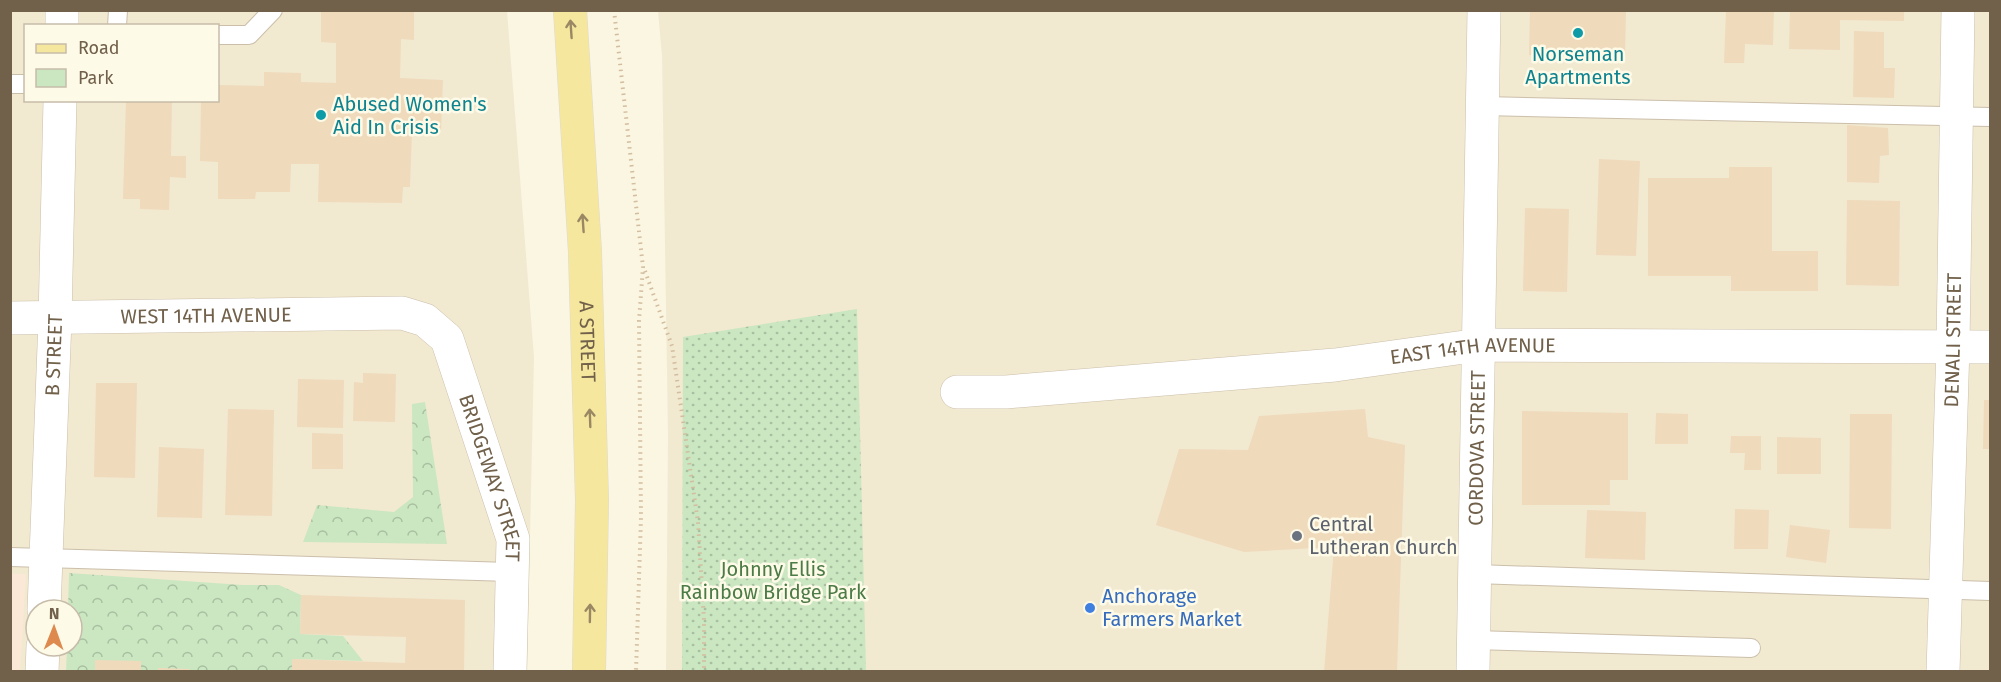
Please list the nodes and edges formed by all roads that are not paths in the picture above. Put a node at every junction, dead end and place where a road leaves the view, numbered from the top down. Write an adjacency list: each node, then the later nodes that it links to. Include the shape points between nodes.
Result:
1 (273, 10): 5 (lane, via 249,35)
2 (570, 10): 27 (main road, A STREET, one-way to 2, via 592,500 586,276)
3 (1484, 10): 7 (street, CORDOVA STREET)
4 (1958, 10): 8 (street, DENALI STREET)
5 (219, 35)
6 (60, 102): 12 (street, B STREET)
7 (1483, 106): 8 (lane); 13 (street, CORDOVA STREET)
8 (1956, 117): 9 (lane); 14 (street, DENALI STREET)
9 (1990, 117)
10 (402, 313): 12 (street, WEST 14TH AVENUE); 19 (street, BRIDGEWAY STREET, via 425,320 447,339 513,539)
11 (10, 318): 12 (street, WEST 14TH AVENUE)
12 (55, 319): 18 (street, B STREET)
13 (1479, 345): 14 (street, EAST 14TH AVENUE); 16 (street, EAST 14TH AVENUE, via 1335,365 1006,392); 20 (street, CORDOVA STREET)
14 (1953, 346): 15 (street, EAST 14TH AVENUE); 21 (street, DENALI STREET)
15 (1990, 347)
16 (957, 392)
17 (10, 557): 18 (lane)
18 (46, 558): 19 (lane); 23 (street, B STREET)
19 (512, 572): 26 (street, BRIDGEWAY STREET)
20 (1475, 574): 21 (lane); 25 (street, CORDOVA STREET)
21 (1946, 590): 22 (lane); 28 (street, DENALI STREET)
22 (1990, 591)
23 (44, 598)
24 (1751, 648): 25 (lane)
25 (1473, 656)
26 (510, 672)
27 (589, 672)
28 (1943, 672)

